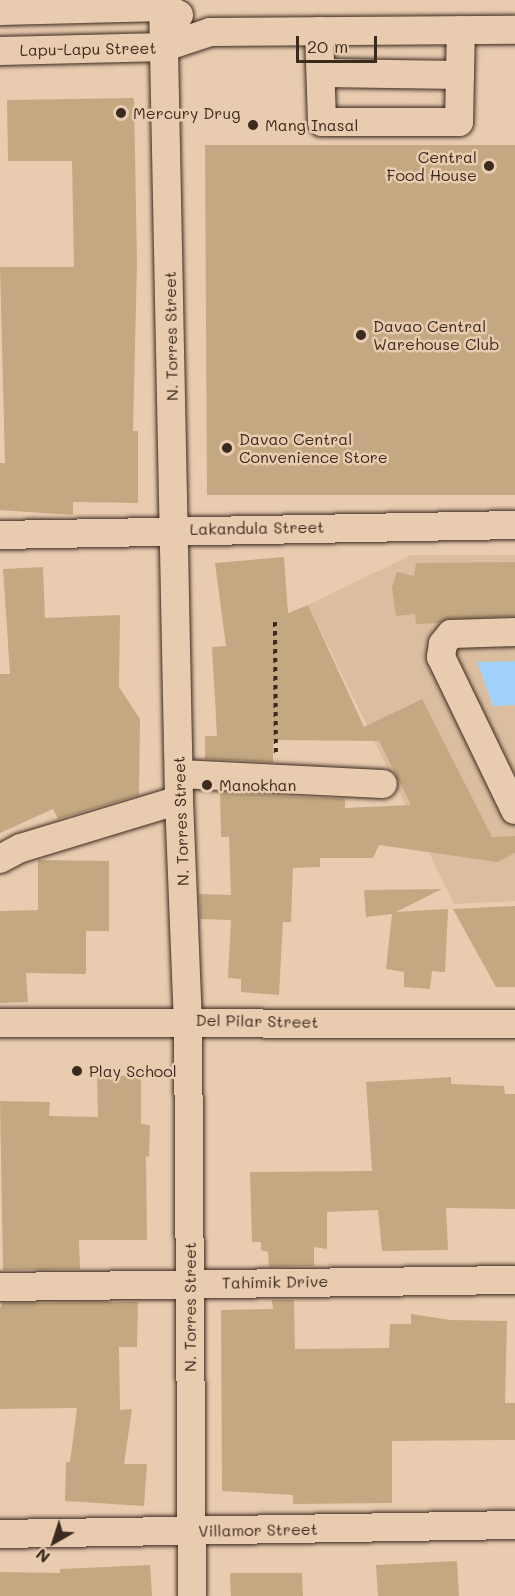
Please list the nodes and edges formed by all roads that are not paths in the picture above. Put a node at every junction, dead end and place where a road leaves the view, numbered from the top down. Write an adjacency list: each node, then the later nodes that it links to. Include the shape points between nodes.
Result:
1 (164, 3): 2 (street, Lapu-Lapu Street); 6 (street, Lapu-Lapu Street); 7 (street, N. Torres Street)
2 (0, 11)
3 (461, 30): 4 (street, Lapu-Lapu Street); 5 (street, Lapu-Lapu Street); 10 (street)
4 (515, 30)
5 (319, 31): 6 (street, Lapu-Lapu Street); 9 (street)
6 (210, 32): 7 (street, Lapu-Lapu Street)
7 (165, 47): 8 (street, Lapu-Lapu Street); 12 (street, N. Torres Street)
8 (0, 51)
9 (322, 73): 10 (street); 10 (street, via 322,122 459,123)
10 (460, 75)
11 (515, 525): 12 (street, Lakandula Street)
12 (175, 529): 13 (street, Lakandula Street); 16 (street, N. Torres Street)
13 (0, 535)
14 (515, 632): 17 (street, via 451,634 443,644 441,657)
15 (383, 784): 16 (street, via 276,777)
16 (179, 788): 18 (street); 19 (street, N. Torres Street)
17 (515, 810)
18 (0, 859)
19 (188, 1021): 20 (street, Del Pilar Street); 21 (street, Del Pilar Street); 23 (street, N. Torres Street)
20 (0, 1023)
21 (515, 1024)
22 (515, 1280): 23 (street, Tahimik Drive)
23 (190, 1283): 24 (street, Tahimik Drive); 26 (street, N. Torres Street)
24 (0, 1287)
25 (515, 1525): 26 (street, Villamor Street)
26 (191, 1532): 27 (street, Villamor Street); 28 (street, N. Torres Street)
27 (0, 1534)
28 (192, 1596)

